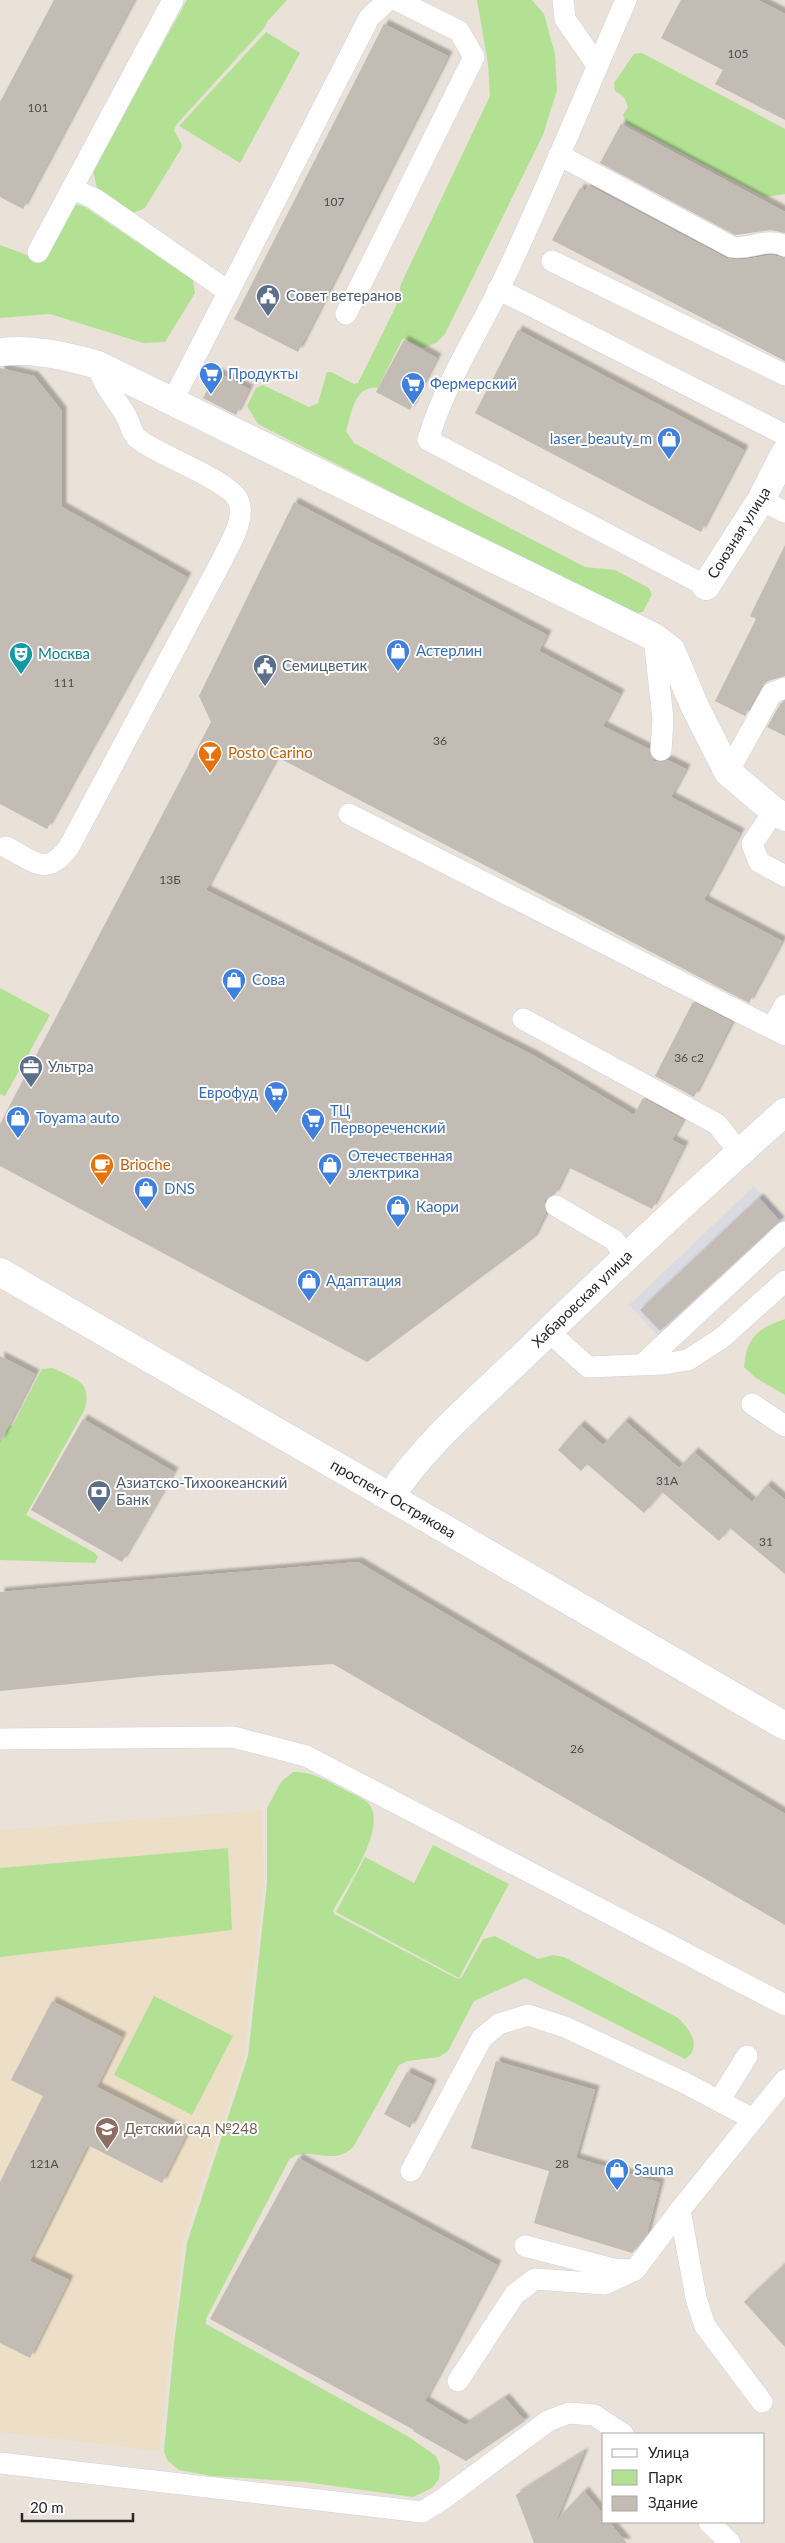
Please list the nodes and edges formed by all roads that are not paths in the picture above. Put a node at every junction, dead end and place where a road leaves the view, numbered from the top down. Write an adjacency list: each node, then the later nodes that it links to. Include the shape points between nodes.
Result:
1 (173, 0): 8 (lane)
2 (388, 0): 13 (lane, via 369,18)
3 (397, 0): 14 (lane, via 459,31 474,57)
4 (563, 0): 6 (lane, via 565,19)
5 (626, 0): 6 (lane)
6 (597, 65): 7 (lane)
7 (559, 155): 9 (lane, via 732,247 743,249 764,242); 12 (lane)
8 (73, 189): 10 (lane); 13 (lane, via 95,199)
9 (785, 246)
10 (38, 252)
11 (552, 260): 17 (lane)
12 (498, 289): 19 (lane); 22 (lane, via 444,396 428,440)
13 (229, 292): 18 (lane)
14 (346, 314)
15 (0, 352): 16 (street, via 16,350 60,354)
16 (98, 365): 18 (street); 29 (lane, via 135,436 229,488 239,501 241,516 222,560 69,847 58,861 48,865 40,865)
17 (785, 374)
18 (172, 402): 23 (street)
19 (785, 435)
20 (785, 453): 21 (street, Союзная улица)
21 (773, 506): 22 (street, Союзная улица)
22 (706, 586)
23 (654, 637): 25 (lane, via 663,719); 26 (street, via 671,650)
24 (785, 688): 26 (lane, via 772,693)
25 (661, 750)
26 (728, 772): 28 (street)
27 (349, 814): 33 (lane)
28 (780, 814): 30 (lane, via 752,844 759,862)
29 (6, 847)
30 (785, 876)
31 (785, 1005): 33 (lane)
32 (523, 1019): 35 (lane, via 717,1124)
33 (779, 1031)
34 (785, 1112): 35 (street, Хабаровская улица)
35 (740, 1152): 38 (street, Хабаровская улица)
36 (556, 1206): 38 (lane, via 614,1240)
37 (785, 1232): 42 (lane)
38 (626, 1257): 41 (street, Хабаровская улица)
39 (0, 1272): 45 (street, проспект Острякова)
40 (785, 1281): 42 (lane, via 723,1337 688,1360)
41 (548, 1331): 42 (lane, via 588,1367); 45 (street, Хабаровская улица, via 433,1442)
42 (643, 1364)
43 (752, 1404): 44 (lane)
44 (785, 1426)
45 (390, 1497): 46 (street, проспект Острякова)
46 (785, 1726)
47 (0, 1739): 48 (lane, via 233,1737 306,1756)
48 (785, 2005)
49 (747, 2056): 51 (lane)
50 (784, 2084): 52 (lane)
51 (719, 2101): 52 (lane); 53 (lane, via 564,2026 528,2015 499,2024 482,2038)
52 (753, 2119): 54 (lane)
53 (411, 2172)
54 (680, 2210): 56 (lane); 58 (lane, via 696,2298 705,2326)
55 (525, 2246): 56 (lane, via 613,2269)
56 (635, 2270): 57 (lane, via 605,2284 535,2279 515,2294)
57 (458, 2381)
58 (762, 2402)
59 (622, 2433): 60 (lane, via 594,2415 569,2413 548,2420 443,2500 422,2512)
60 (0, 2463)
61 (710, 2523): 62 (lane)
62 (730, 2543)

